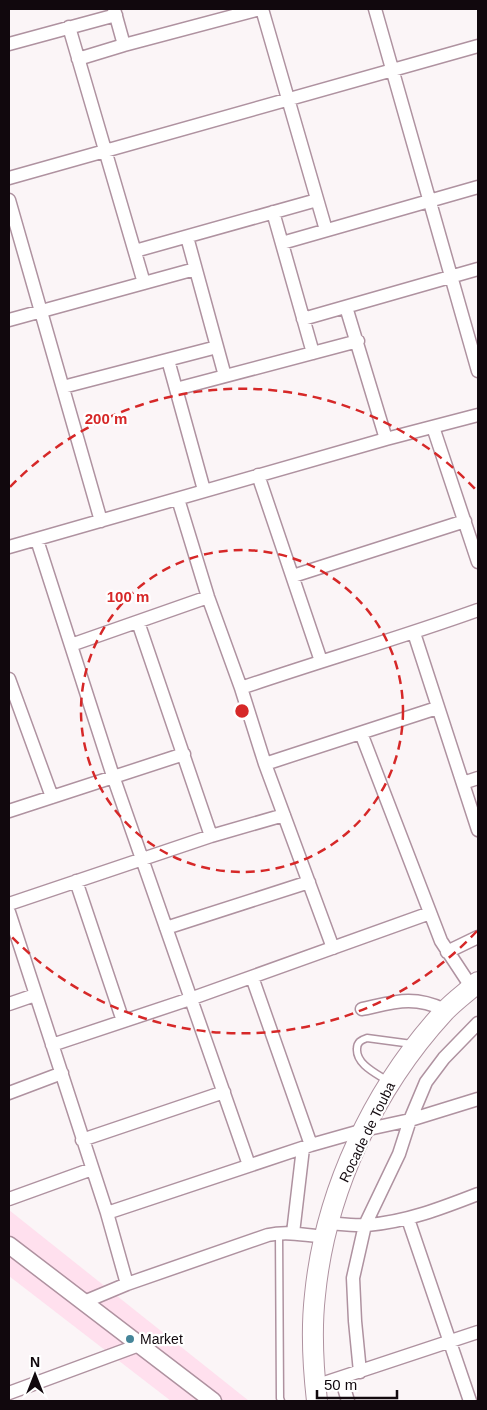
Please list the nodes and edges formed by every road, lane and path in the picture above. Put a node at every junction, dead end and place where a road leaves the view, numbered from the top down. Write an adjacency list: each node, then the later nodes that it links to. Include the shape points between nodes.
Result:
1 (261, 9): 4 (street); 11 (street)
2 (375, 9): 10 (street)
3 (115, 12): 5 (street); 7 (street)
4 (218, 14): 7 (street)
5 (69, 27): 6 (street); 9 (street)
6 (9, 44)
7 (124, 45): 9 (street)
8 (478, 46): 10 (street)
9 (78, 59): 12 (street)
10 (393, 71): 11 (street); 17 (street)
11 (289, 100): 12 (street); 16 (street)
12 (105, 151): 13 (street); 23 (street)
13 (9, 178)
14 (478, 187): 17 (street)
15 (9, 200): 19 (street)
16 (317, 200): 18 (street); 20 (street)
17 (430, 201): 20 (street); 26 (street)
18 (273, 212): 21 (street); 22 (street)
19 (12, 222): 29 (street)
20 (326, 230): 22 (street)
21 (187, 237): 23 (street); 24 (street)
22 (282, 243): 30 (street)
23 (135, 251): 27 (street)
24 (195, 269): 27 (street); 33 (street)
25 (478, 269): 26 (street)
26 (451, 278): 28 (street); 36 (street)
27 (144, 283): 29 (street)
28 (346, 307): 30 (street); 32 (street)
29 (40, 312): 31 (street); 38 (street)
30 (303, 319): 34 (street)
31 (9, 320)
32 (358, 341): 34 (street); 42 (street)
33 (217, 347): 35 (street); 37 (street)
34 (313, 353): 37 (street)
35 (168, 360): 38 (street); 39 (street)
36 (478, 371)
37 (225, 376): 39 (street)
38 (63, 387): 46 (street)
39 (176, 389): 44 (street)
40 (478, 415): 41 (street)
41 (433, 427): 42 (street); 47 (street)
42 (386, 438): 43 (street)
43 (258, 475): 44 (street); 51 (street)
44 (204, 490): 45 (street)
45 (178, 499): 46 (street); 52 (street)
46 (100, 521): 48 (street)
47 (465, 521): 50 (street); 51 (street)
48 (37, 540): 49 (street); 56 (street)
49 (9, 547)
50 (478, 562)
51 (293, 576): 57 (street)
52 (208, 597): 54 (street); 59 (street)
53 (478, 610): 55 (street)
54 (138, 622): 56 (street); 62 (street)
55 (414, 633): 57 (street); 60 (street)
56 (71, 645): 64 (street)
57 (321, 661): 59 (street)
58 (9, 679): 67 (street)
59 (241, 688): 63 (street)
60 (438, 708): 61 (street); 66 (street)
61 (361, 733): 63 (street); 77 (street)
62 (184, 754): 64 (street); 71 (street)
63 (266, 764): 69 (street)
64 (113, 776): 67 (street); 72 (street)
65 (478, 778): 66 (street)
66 (463, 783): 70 (street)
67 (52, 797): 68 (street)
68 (9, 811)
69 (284, 815): 71 (street); 74 (street)
70 (478, 830)
71 (211, 836): 72 (street)
72 (143, 859): 73 (street); 78 (street)
73 (76, 881): 75 (street); 89 (street)
74 (309, 882): 78 (street); 80 (street)
75 (9, 904)
76 (9, 912): 84 (street)
77 (430, 913): 80 (street); 81 (street)
78 (166, 928): 85 (street)
79 (478, 937): 81 (street)
80 (333, 948): 82 (street)
81 (447, 952): 83 (street)
82 (252, 977): 85 (street); 101 (street)
83 (475, 985): 88 (main road, Rocade de Touba)
84 (36, 995): 86 (street); 92 (street)
85 (190, 998): 89 (street); 95 (street)
86 (9, 1004)
87 (362, 1009): 88 (street, via 410,1000 430,1003)
88 (445, 1010): 91 (main road, Rocade de Touba)
89 (123, 1021): 92 (street)
90 (478, 1023): 98 (street, via 426,1082)
91 (416, 1044): 94 (main road, Rocade de Touba); 94 (lane, via 360,1040 358,1056 363,1064)
92 (52, 1045): 93 (street)
93 (62, 1073): 96 (street); 100 (street)
94 (390, 1082): 99 (main road, Rocade de Touba)
95 (224, 1092): 100 (street); 102 (street)
96 (9, 1093)
97 (478, 1099): 98 (street)
98 (410, 1120): 99 (street); 108 (street, via 399,1154)
99 (364, 1130): 101 (street); 109 (main road, Rocade de Touba)
100 (82, 1140): 103 (street)
101 (307, 1147): 102 (street); 111 (street)
102 (249, 1166): 106 (street)
103 (92, 1169): 105 (street); 106 (street)
104 (478, 1194): 107 (street)
105 (9, 1199)
106 (107, 1213): 113 (street)
107 (408, 1219): 108 (street); 116 (street)
108 (365, 1225): 109 (street); 118 (street, via 353,1278)
109 (327, 1230): 111 (street); 121 (main road, Rocade de Touba, via 314,1301)
110 (280, 1233): 111 (street); 113 (street); 123 (lane)
111 (293, 1233)
112 (9, 1245): 114 (street)
113 (127, 1284): 114 (street)
114 (84, 1302): 117 (street)
115 (478, 1332): 116 (street)
116 (450, 1342): 118 (street); 125 (street)
117 (139, 1345): 120 (street); 122 (street)
118 (360, 1372): 119 (street)
119 (341, 1378): 121 (street); 124 (street)
120 (10, 1389)
121 (316, 1393)
122 (211, 1401)
123 (281, 1401)
124 (348, 1401)
125 (470, 1401)

